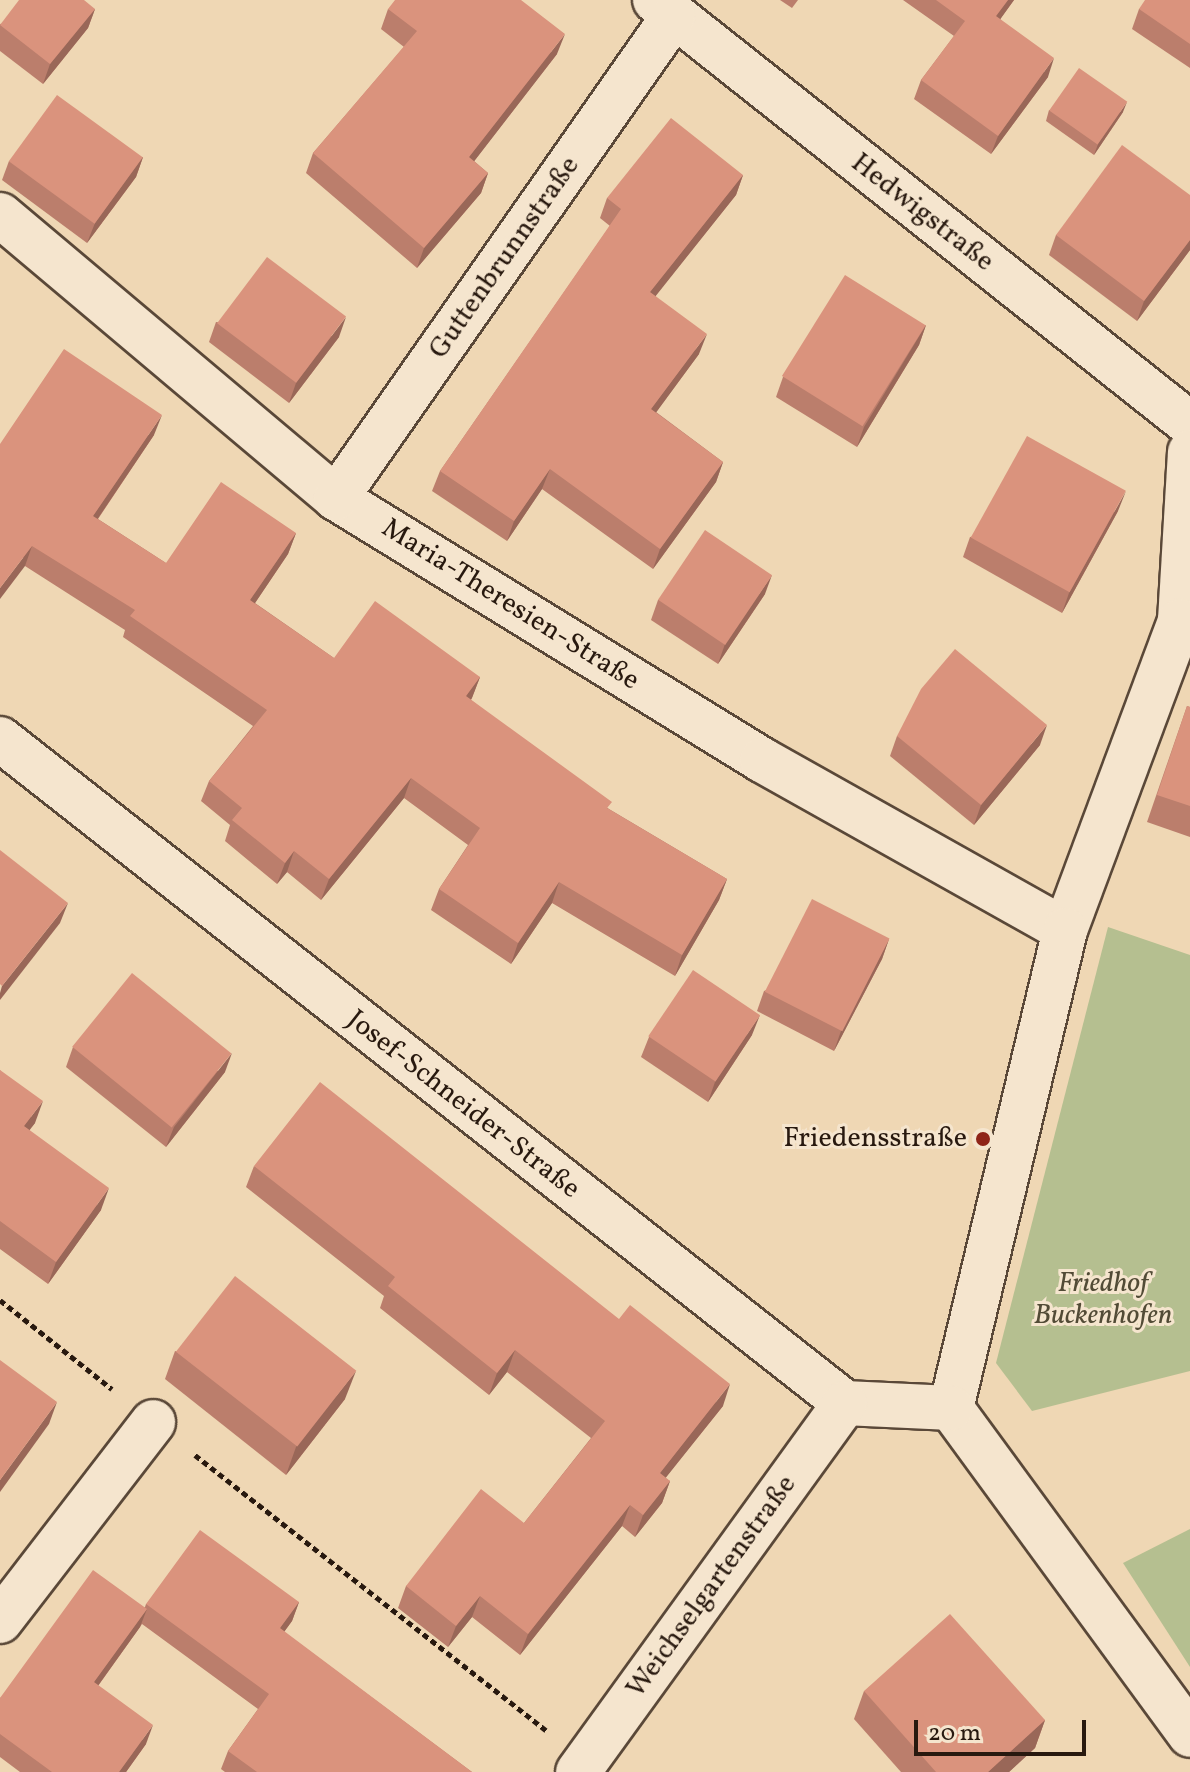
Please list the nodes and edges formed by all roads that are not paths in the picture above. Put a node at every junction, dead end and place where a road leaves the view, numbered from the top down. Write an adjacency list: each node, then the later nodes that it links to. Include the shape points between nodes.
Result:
1 (664, 9): 3 (street, Hedwigstraße); 5 (street, Guttenbrunnstraße)
2 (0, 215): 5 (street, Maria-Theresien-Straße)
3 (1190, 424)
4 (1190, 452): 6 (street)
5 (336, 498): 8 (street, Maria-Theresien-Straße, via 762,760)
6 (1185, 622): 8 (street)
7 (0, 739): 9 (street, Josef-Schneider-Straße)
8 (1065, 930): 10 (street)
9 (845, 1403): 10 (street); 14 (street, Weichselgartenstraße)
10 (951, 1408): 13 (street)
11 (153, 1422): 12 (street)
12 (0, 1621)
13 (1190, 1735)
14 (582, 1767)

